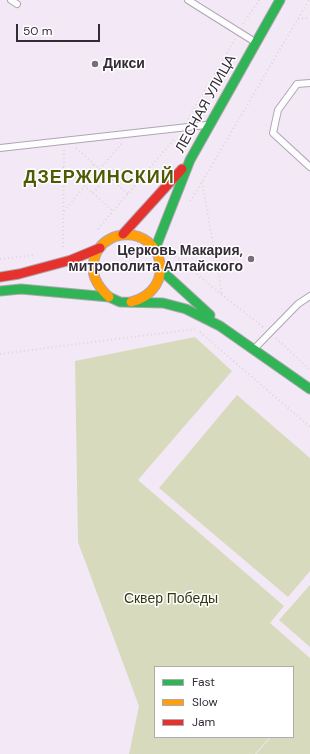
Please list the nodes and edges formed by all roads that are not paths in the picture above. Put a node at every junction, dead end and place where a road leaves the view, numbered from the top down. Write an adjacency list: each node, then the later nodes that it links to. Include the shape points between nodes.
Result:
1 (11, 0): 4 (lane)
2 (188, 0): 5 (lane)
3 (280, 0): 5 (street, ЛЕСНАЯ УЛИЦА)
4 (18, 4)
5 (256, 43): 7 (street, ЛЕСНАЯ УЛИЦА)
6 (310, 83): 10 (lane, via 297,84 278,110 273,133)
7 (210, 125): 8 (lane); 9 (street, ЛЕСНАЯ УЛИЦА)
8 (0, 148)
9 (190, 160): 11 (street); 13 (street, ЛЕСНАЯ УЛИЦА)
10 (310, 167)
11 (123, 234): 12 (street, via 112,238); 13 (street, via 136,235)
12 (100, 248): 15 (street, via 71,260); 18 (street, via 94,261 93,273 101,290)
13 (155, 249): 14 (street)
14 (161, 270): 19 (street, via 153,290 141,299); 20 (street)
15 (0, 277)
16 (0, 291): 18 (street, via 21,289)
17 (310, 296): 21 (lane, via 298,304)
18 (109, 297): 19 (street, via 120,302)
19 (129, 302): 20 (street, via 171,305 186,309)
20 (220, 326): 21 (street)
21 (253, 349): 22 (street)
22 (310, 389)

